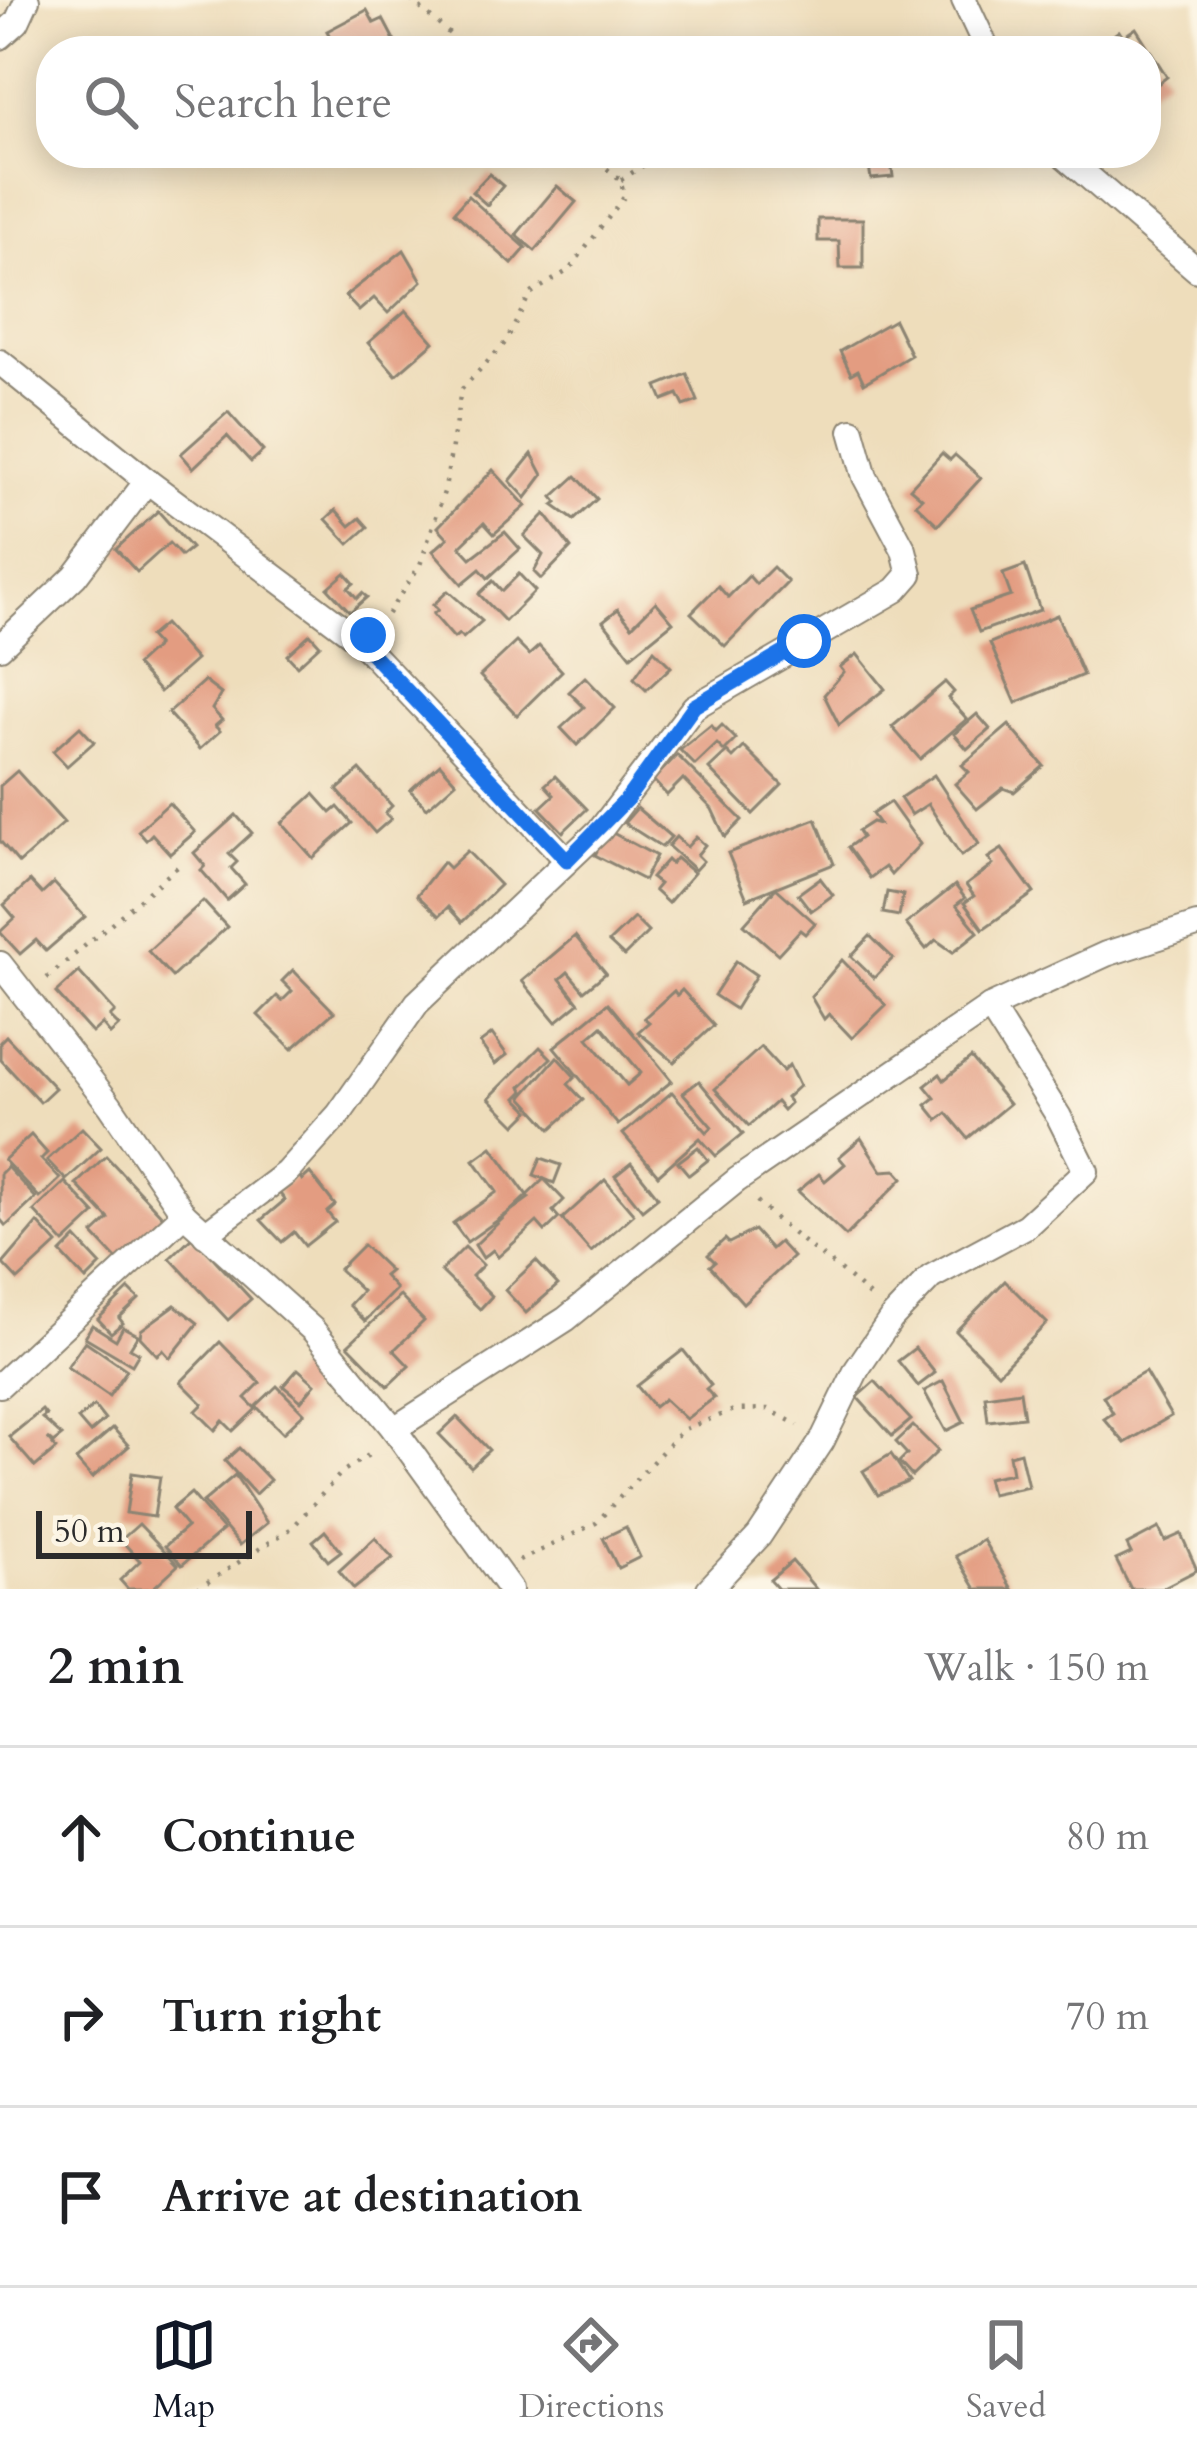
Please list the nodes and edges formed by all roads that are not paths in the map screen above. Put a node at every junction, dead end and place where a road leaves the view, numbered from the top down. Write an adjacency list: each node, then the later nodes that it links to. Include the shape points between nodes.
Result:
1 (27, 0): 4 (street)
2 (964, 0): 3 (street)
3 (981, 36)
4 (0, 37)
5 (1078, 168): 6 (street)
6 (1197, 270)
7 (0, 362): 9 (street)
8 (852, 430): 11 (street, via 910,574 896,590 694,706 627,799)
9 (147, 481): 10 (street, via 74,576); 11 (street, via 358,639)
10 (0, 647)
11 (567, 860): 16 (street, via 432,986 286,1173)
12 (1197, 926): 14 (street, via 1106,953)
13 (0, 964): 15 (street)
14 (991, 1007): 18 (street, via 737,1180 566,1318); 20 (street, via 1086,1171 1026,1226 931,1277 891,1319 759,1536)
15 (184, 1214): 16 (street); 17 (street)
16 (205, 1234): 18 (street, via 279,1294)
17 (0, 1385)
18 (398, 1435): 19 (street)
19 (503, 1579)
20 (709, 1589)

